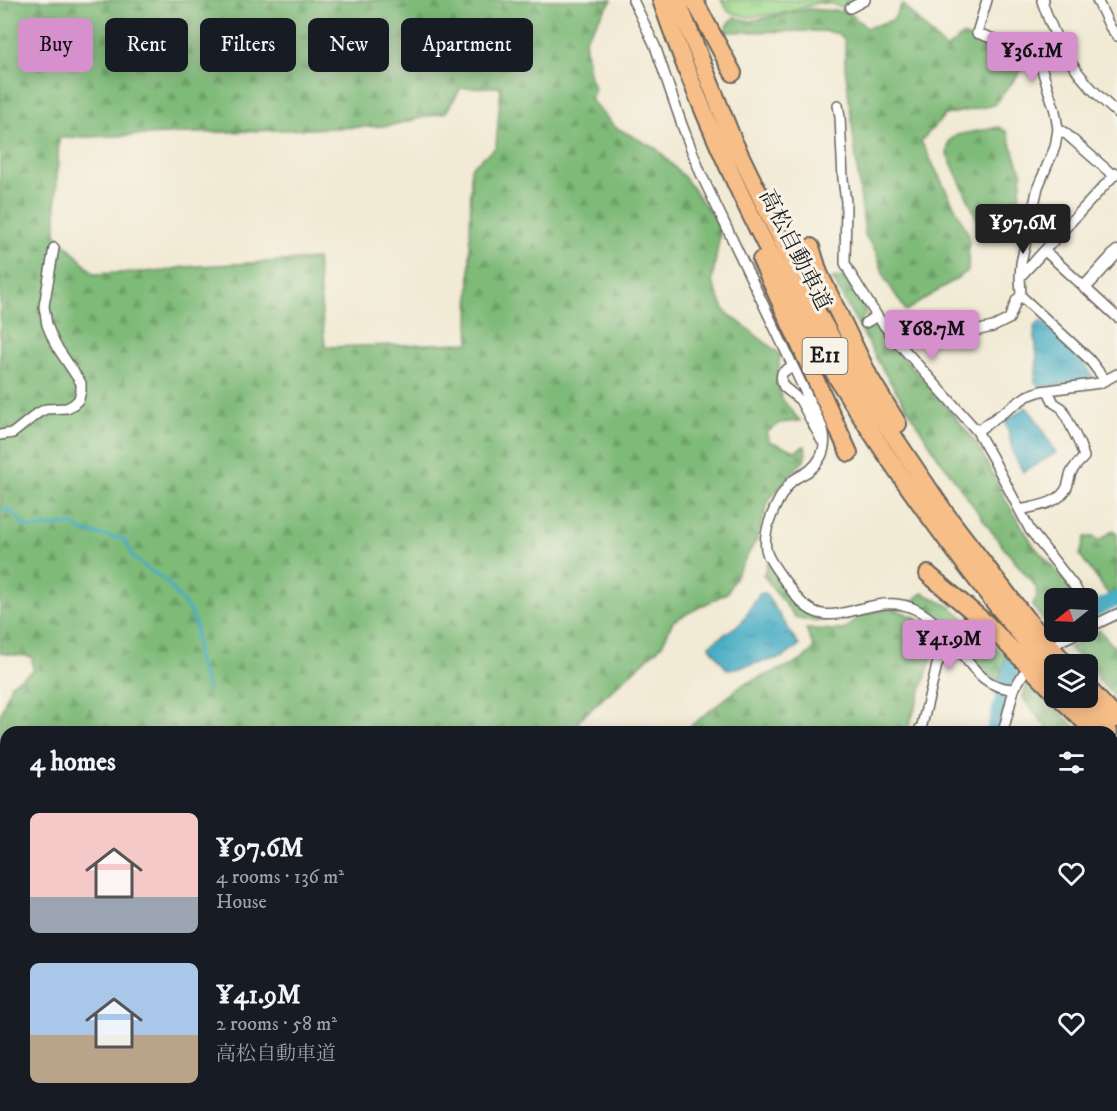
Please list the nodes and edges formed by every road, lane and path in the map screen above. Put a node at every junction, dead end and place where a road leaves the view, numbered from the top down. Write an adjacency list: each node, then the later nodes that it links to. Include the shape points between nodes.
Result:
1 (633, 0): 36 (street, via 655,46 701,174 823,429)
2 (661, 0): 18 (highway, 高松自動車道 / E11)
3 (677, 0): 39 (highway, 高松自動車道 / E11, via 733,140 812,303 853,376)
4 (694, 0): 14 (highway)
5 (865, 0): 9 (street)
6 (987, 0): 13 (street, via 977,33)
7 (1041, 0): 12 (street)
8 (1097, 0): 10 (street)
9 (850, 8)
10 (1114, 26): 11 (street)
11 (1117, 36)
12 (1058, 42): 13 (street); 16 (street, via 1081,78)
13 (1037, 54): 17 (street)
14 (733, 73)
15 (838, 105): 28 (street, via 846,202 845,263)
16 (1117, 112)
17 (1058, 129): 19 (street); 24 (street, via 1055,147 1038,187)
18 (719, 147): 37 (highway, via 734,201); 46 (highway, 高松自動車道 / E11, via 763,241 847,394 935,525)
19 (1115, 174): 22 (street)
20 (811, 247): 39 (highway, via 819,273 870,378)
21 (54, 248): 35 (street, via 44,306 47,325 81,383 79,399 67,408 38,412 13,433)
22 (1045, 251): 24 (street); 25 (street)
23 (1117, 252): 25 (street)
24 (1020, 277): 26 (street)
25 (1085, 287): 27 (street)
26 (1021, 296): 28 (street, via 1009,319 979,330 917,332); 32 (street, via 1089,359)
27 (1117, 317)
28 (880, 320): 29 (street); 34 (street)
29 (865, 323)
30 (789, 368): 36 (street, via 782,373 781,381 800,400)
31 (1117, 374): 32 (street)
32 (1105, 380): 33 (street)
33 (1048, 391): 34 (street, via 1027,396); 38 (street, via 1054,404 1062,408 1083,458 1060,496)
34 (976, 431): 38 (street)
35 (0, 435)
36 (825, 446): 44 (street, via 821,458 792,481 777,504 766,529 767,555 805,608 830,615 896,604 915,609 935,621)
37 (849, 453)
38 (1020, 510): 41 (street, via 1030,530)
39 (946, 514): 45 (highway, 高松自動車道 / E11)
40 (928, 574): 48 (highway, via 986,623)
41 (1075, 588)
42 (1117, 614): 43 (street)
43 (1098, 619)
44 (954, 644): 49 (street, via 980,678); 54 (street, via 937,665)
45 (1057, 654)
46 (1044, 662)
47 (1023, 674): 49 (street)
48 (1044, 682)
49 (1009, 689): 55 (street)
50 (1098, 699): 53 (highway)
51 (1070, 708): 56 (highway)
52 (1086, 708): 57 (highway)
53 (1117, 719)
54 (921, 726)
55 (1004, 726)
56 (1089, 726)
57 (1103, 726)

